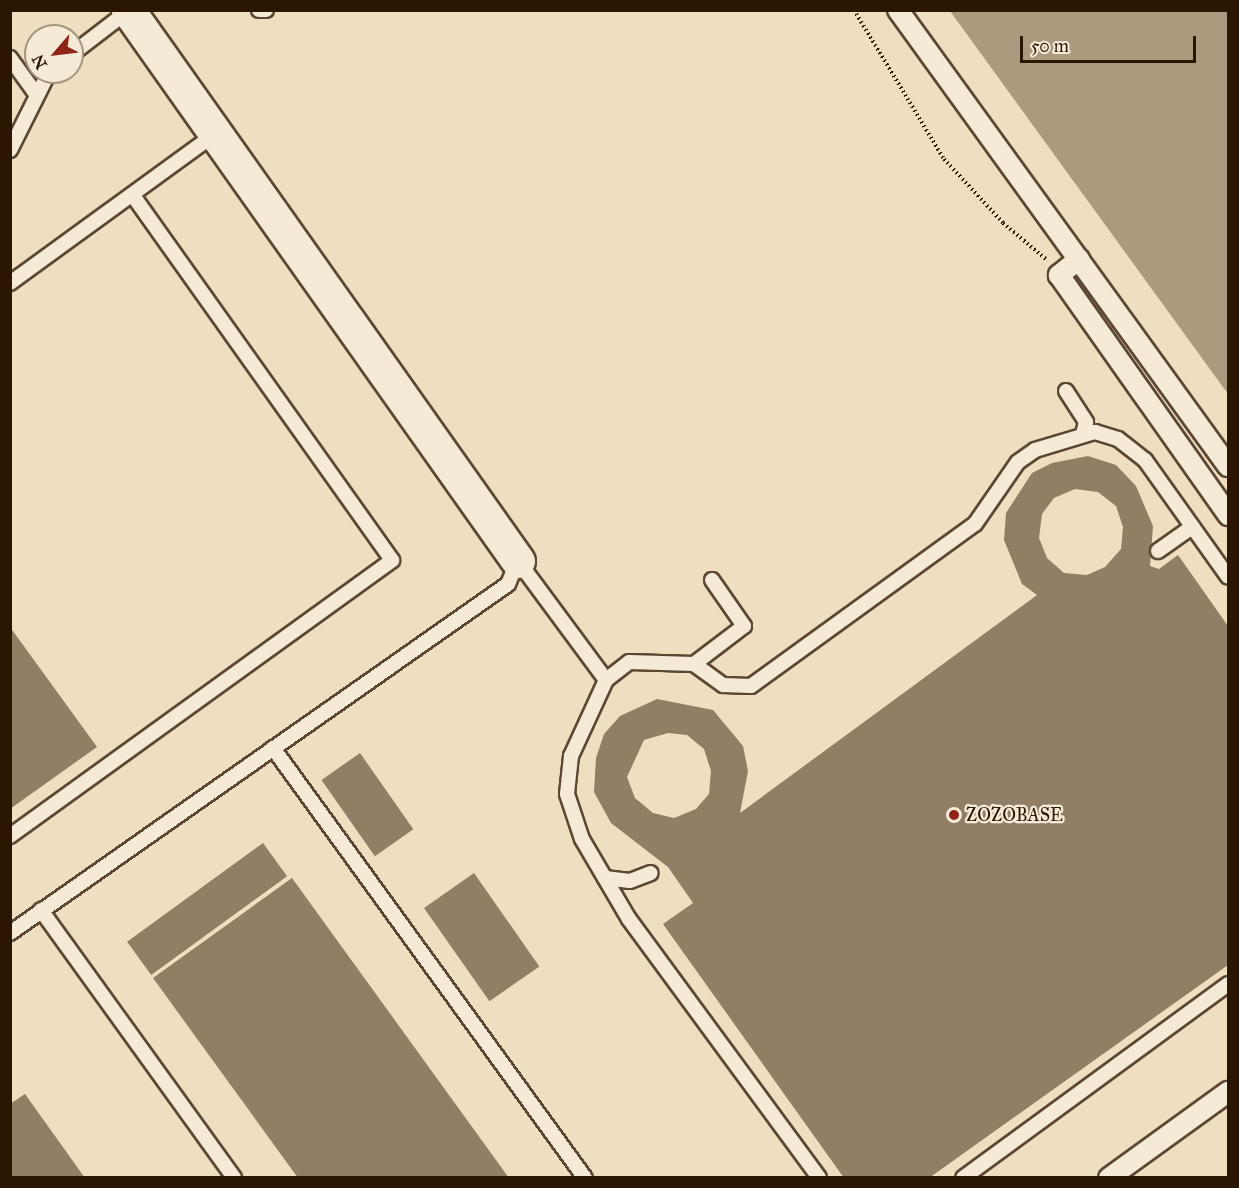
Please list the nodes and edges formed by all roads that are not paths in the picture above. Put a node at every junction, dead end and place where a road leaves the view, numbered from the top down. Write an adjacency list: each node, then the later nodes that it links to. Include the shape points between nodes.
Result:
1 (259, 10): 2 (lane)
2 (266, 10)
3 (898, 10): 12 (street)
4 (128, 11): 5 (lane); 9 (street)
5 (84, 45)
6 (10, 58): 8 (lane)
7 (42, 84): 8 (lane)
8 (36, 93): 10 (lane)
9 (217, 133): 11 (lane); 20 (street)
10 (10, 150)
11 (133, 195): 13 (lane); 26 (lane, via 392,560)
12 (1079, 260): 16 (street); 17 (street, via 1059,275)
13 (10, 283)
14 (1066, 392): 15 (lane, via 1086,422)
15 (1083, 434): 18 (lane, via 1095,432 1133,450); 23 (lane, via 1018,462 961,536 751,686 723,685)
16 (1228, 466)
17 (1228, 515)
18 (1192, 526): 19 (lane); 21 (lane)
19 (1158, 551)
20 (518, 561): 24 (lane); 25 (lane, via 508,584)
21 (1228, 577)
22 (712, 580): 23 (lane, via 744,626)
23 (694, 664): 24 (lane, via 628,662)
24 (606, 680): 28 (lane, via 571,756 567,794 582,839)
25 (273, 748): 29 (lane); 34 (lane)
26 (10, 836)
27 (651, 873): 28 (lane, via 630,881)
28 (605, 878): 35 (lane)
29 (41, 910): 30 (lane); 33 (lane)
30 (10, 933)
31 (1228, 984): 36 (lane)
32 (1228, 1092): 37 (street)
33 (234, 1178)
34 (585, 1178)
35 (819, 1178)
36 (963, 1178)
37 (1109, 1178)

